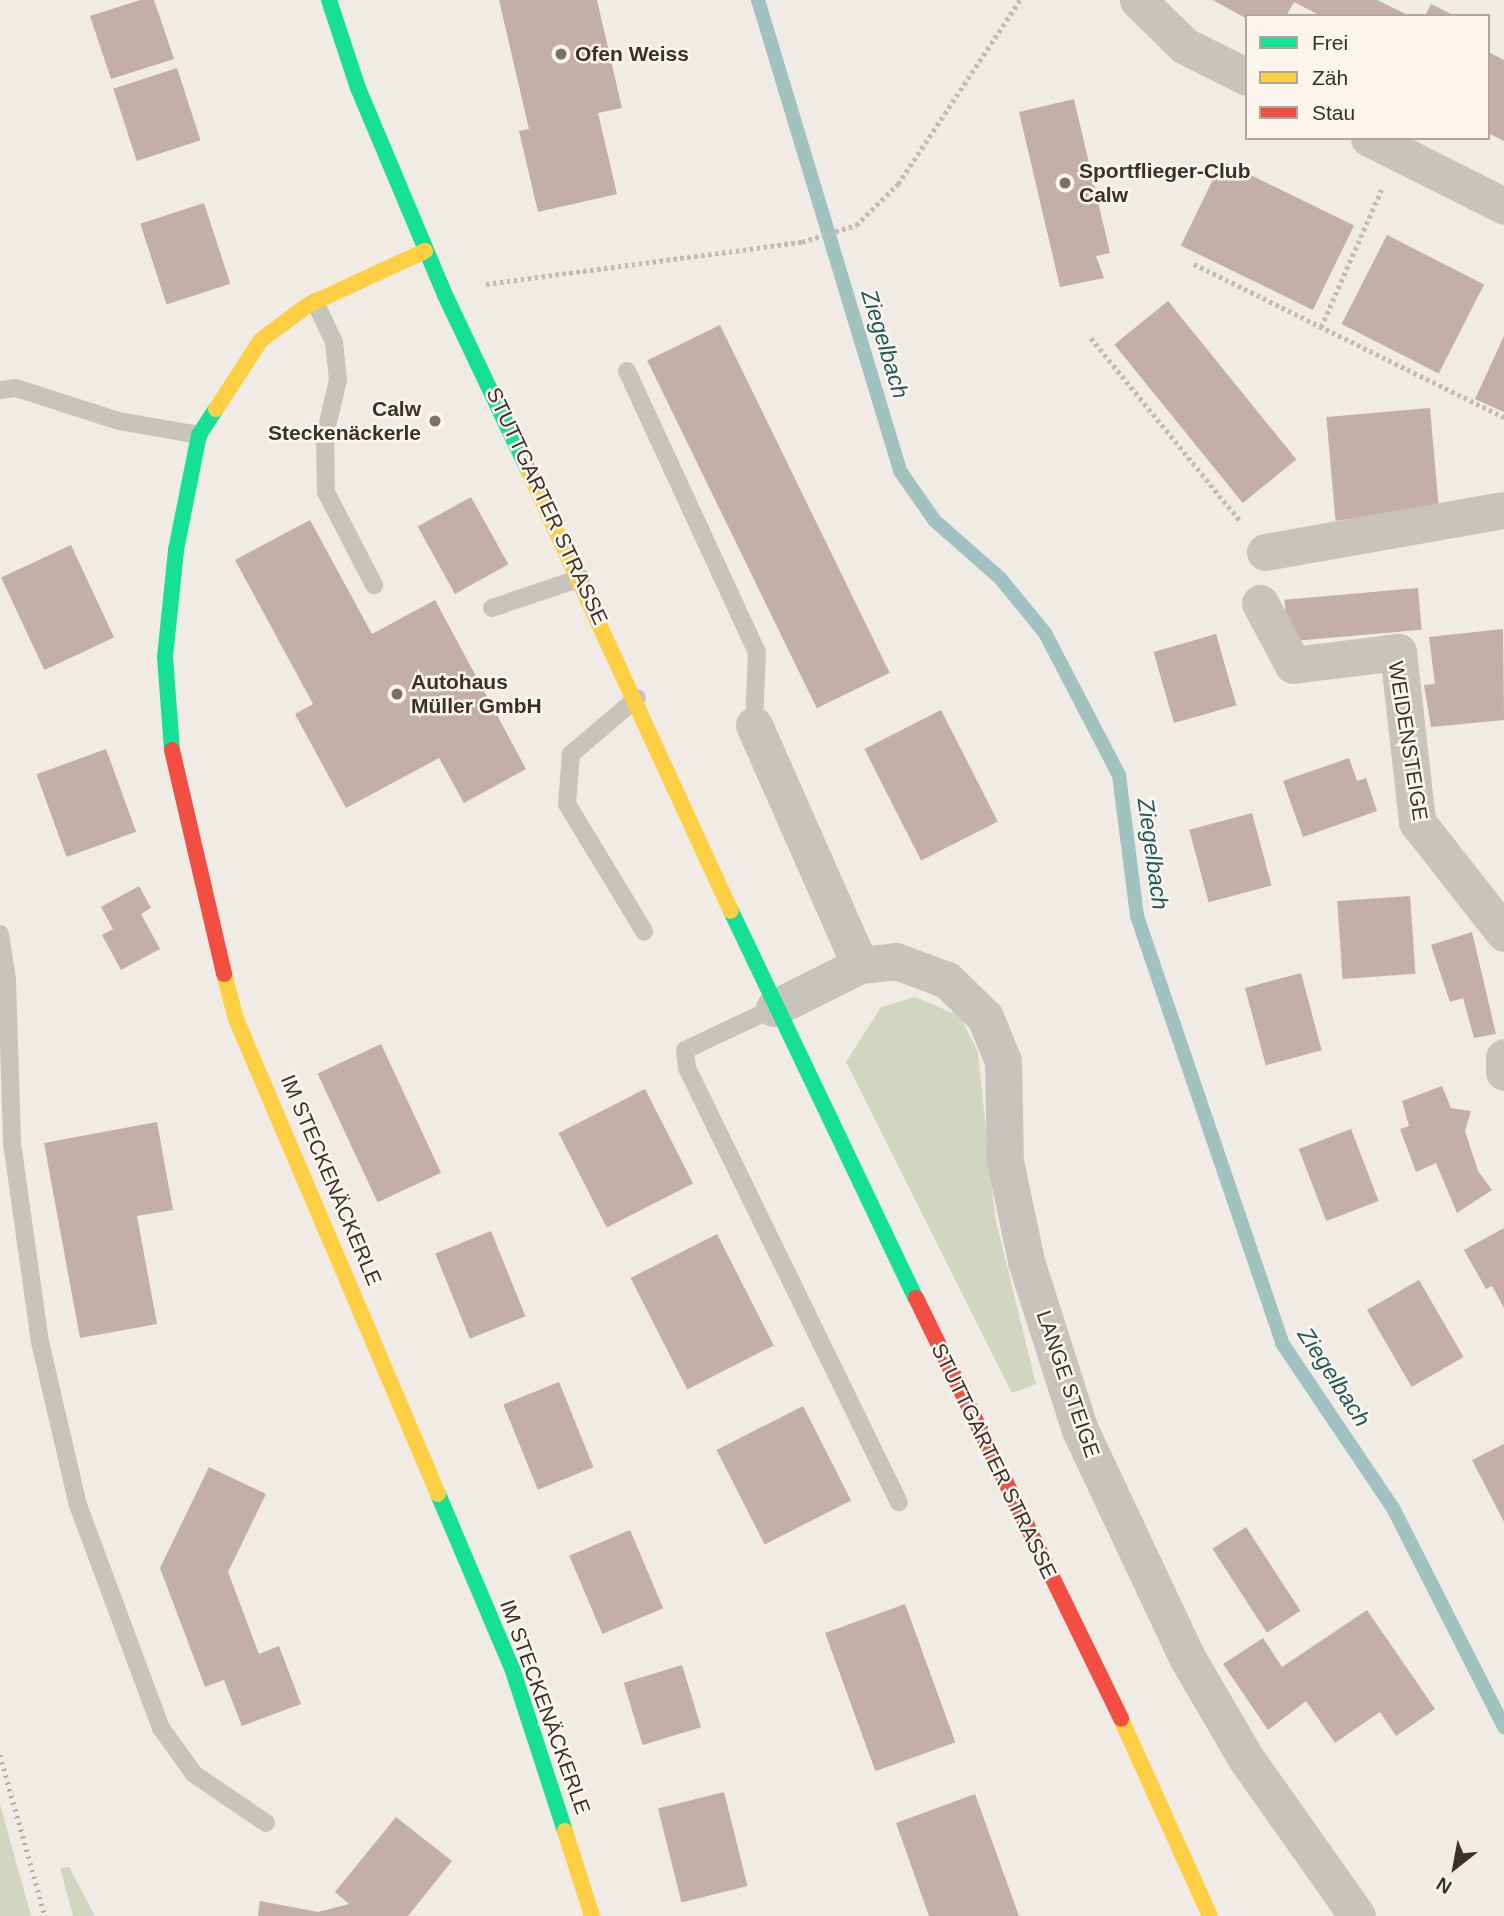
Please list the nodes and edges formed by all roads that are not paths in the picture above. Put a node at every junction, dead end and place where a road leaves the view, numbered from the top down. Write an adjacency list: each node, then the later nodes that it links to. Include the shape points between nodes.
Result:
1 (329, 0): 6 (main road, STUTTGARTER STRASSE, via 358,88)
2 (1138, 0): 3 (street, via 1185,46)
3 (1245, 76)
4 (1384, 145): 5 (street)
5 (1504, 206)
6 (425, 251): 7 (main road, IM STECKENÄCKERLE); 13 (main road, STUTTGARTER STRASSE)
7 (315, 302): 10 (main road, IM STECKENÄCKERLE, via 261,340); 14 (lane, via 334,342 338,380 325,435 326,492)
8 (627, 371): 18 (lane, via 757,652)
9 (0, 390): 10 (lane, via 16,388 119,421)
10 (200, 435): 28 (main road, IM STECKENÄCKERLE, via 176,550 165,657 170,741 198,878 236,1019 513,1671)
11 (1504, 510): 12 (street)
12 (1265, 552)
13 (581, 578): 16 (lane); 17 (main road, STUTTGARTER STRASSE)
14 (374, 585)
15 (1260, 603): 21 (street, WEIDENSTEIGE, via 1293,665 1398,653 1417,822)
16 (492, 608)
17 (637, 698): 19 (lane, via 571,754 567,804); 23 (main road, STUTTGARTER STRASSE)
18 (754, 725): 22 (street)
19 (644, 931)
20 (0, 934): 27 (lane, via 7,980 14,1156 40,1342 78,1504 161,1728 194,1774)
21 (1503, 937)
22 (860, 965): 23 (street); 30 (street, LANGE STEIGE, via 896,961 947,980 985,1017 1003,1061 1005,1161 1027,1261 1080,1430 1188,1659 1245,1757)
23 (774, 1008): 26 (lane, via 685,1050 687,1068); 29 (main road, STUTTGARTER STRASSE, via 1164,1807)
24 (1504, 1057): 25 (street)
25 (1504, 1072)
26 (899, 1502)
27 (266, 1823)
28 (592, 1916)
29 (1210, 1916)
30 (1357, 1916)

